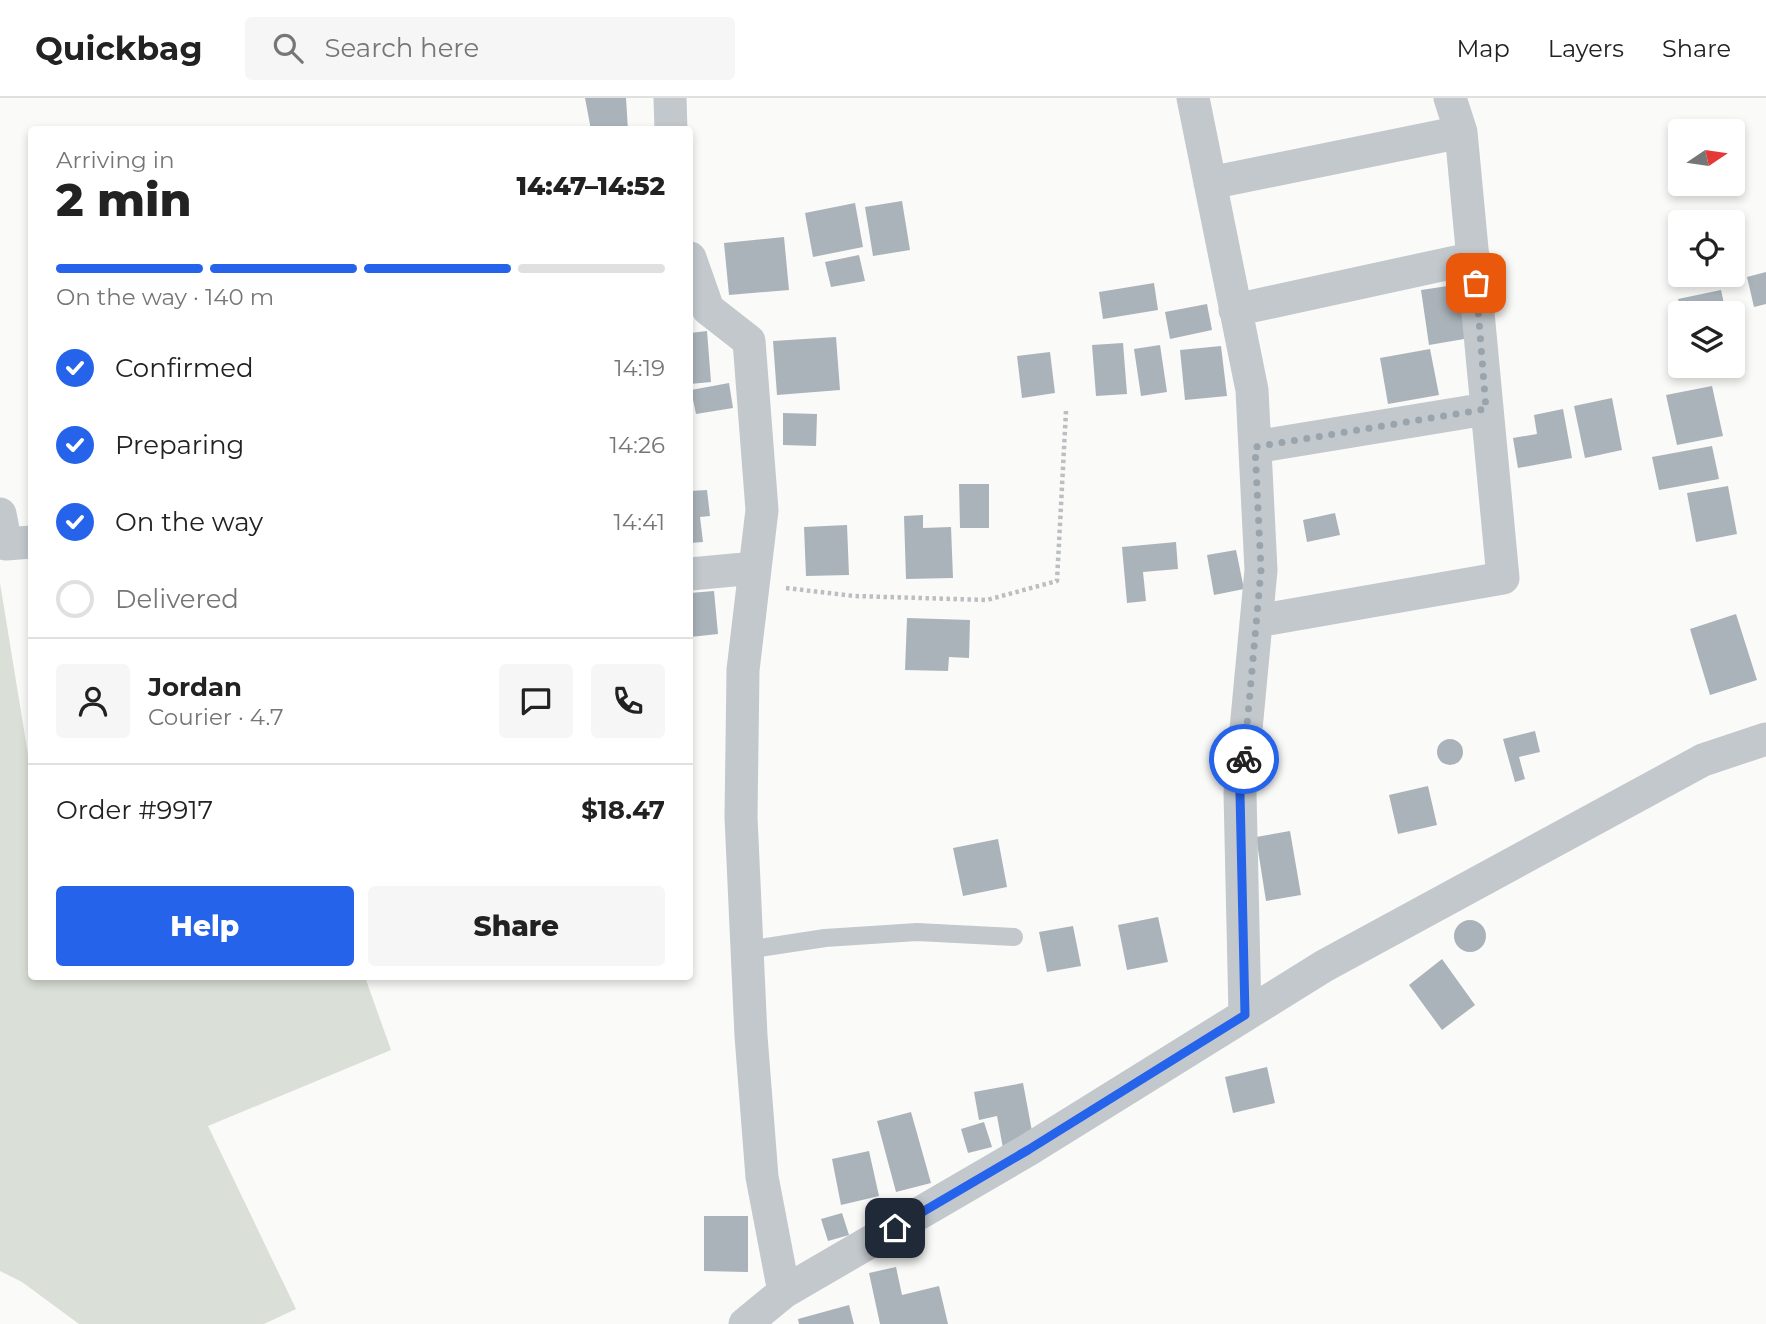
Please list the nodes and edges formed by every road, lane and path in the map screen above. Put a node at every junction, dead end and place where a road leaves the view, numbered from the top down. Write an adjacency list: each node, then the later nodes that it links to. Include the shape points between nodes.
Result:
1 (670, 98): 4 (street)
2 (1193, 98): 6 (street)
3 (1450, 98): 5 (street)
4 (671, 126)
5 (1461, 132): 6 (street); 7 (street)
6 (1210, 183): 9 (street)
7 (1474, 258): 9 (street); 10 (street)
8 (693, 266): 16 (street, via 708,309 749,341 762,510)
9 (1235, 310): 12 (street, via 1252,390)
10 (1486, 409): 12 (street); 17 (street, via 1503,578)
11 (1066, 411): 16 (path, via 1057,581 987,600 853,596)
12 (1255, 447): 17 (street, via 1261,570)
13 (0, 514): 14 (street, via 6,544)
14 (28, 542)
15 (693, 573): 16 (street)
16 (754, 576): 20 (street, via 743,684 741,817)
17 (1257, 621): 21 (street, via 1240,793)
18 (1766, 739): 21 (street, via 1703,760 1324,966)
19 (1014, 937): 20 (lane, via 917,932 825,938)
20 (747, 950): 22 (street, via 762,1177)
21 (1245, 1015): 22 (street, via 1028,1150)
22 (784, 1292): 23 (street)
23 (745, 1324)

